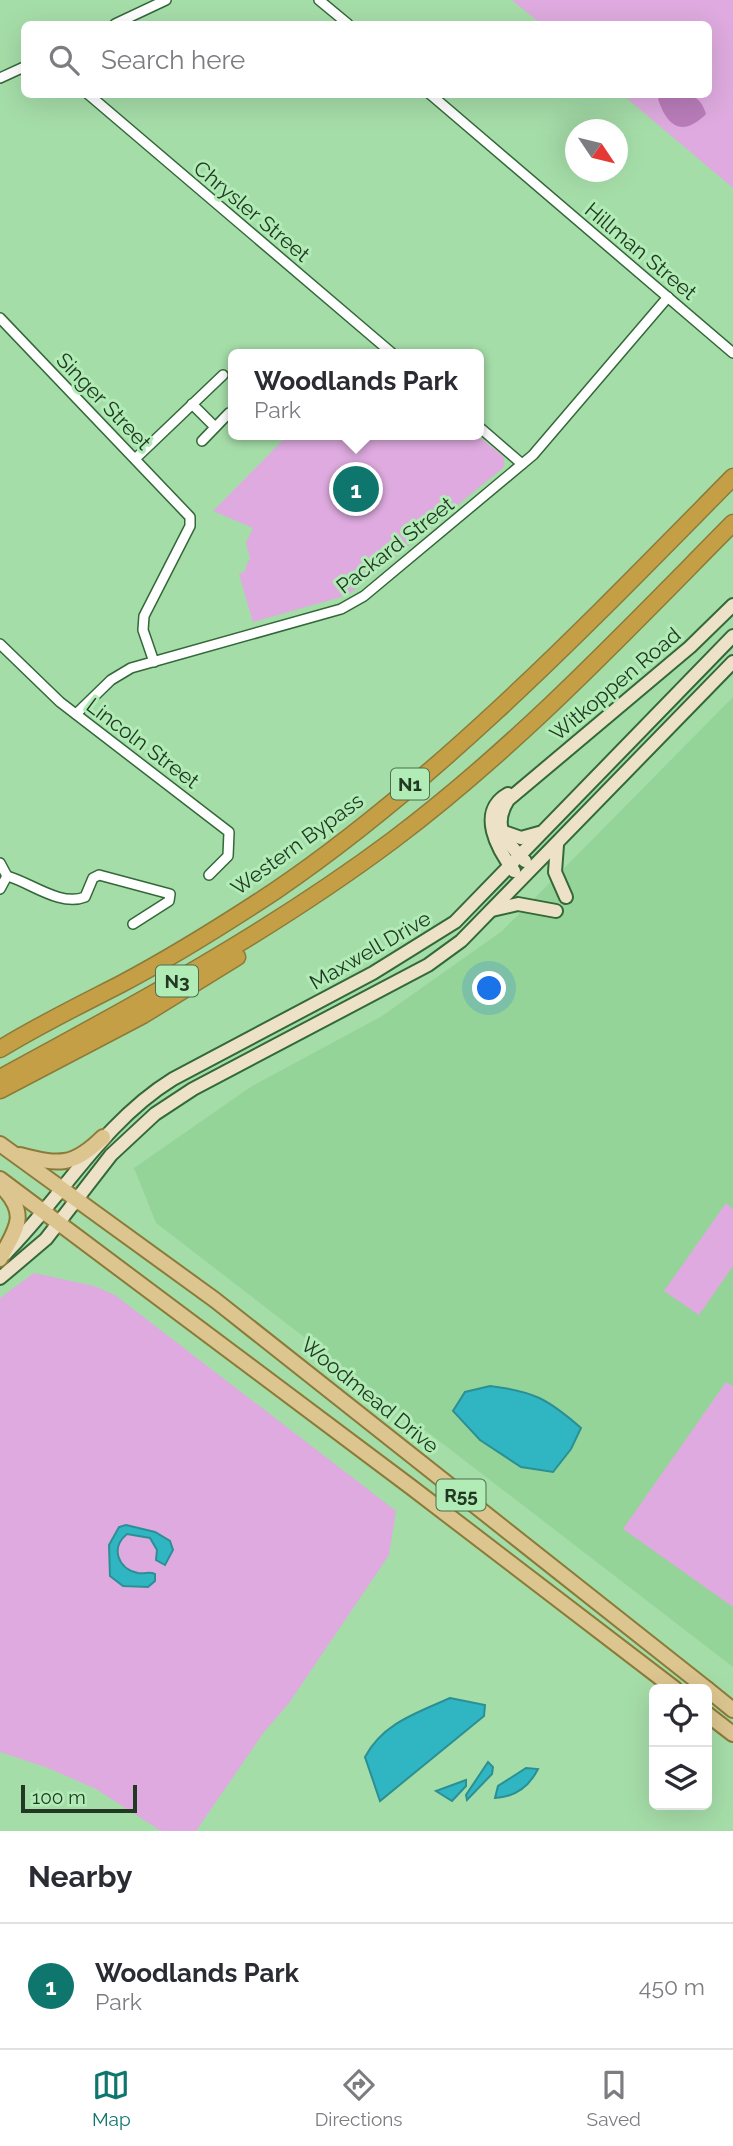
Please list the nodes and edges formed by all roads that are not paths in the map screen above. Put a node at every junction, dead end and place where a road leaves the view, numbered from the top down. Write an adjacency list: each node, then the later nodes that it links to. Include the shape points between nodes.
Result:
1 (166, 0): 3 (street)
2 (319, 0): 4 (street)
3 (121, 21)
4 (344, 21)
5 (21, 68): 6 (street)
6 (0, 78)
7 (94, 98): 11 (street, Chrysler Street)
8 (435, 98): 9 (street, Hillman Street)
9 (668, 297): 12 (street, Hillman Street); 20 (street, Packard Street)
10 (0, 318): 19 (street, Singer Street)
11 (387, 349)
12 (733, 353)
13 (223, 375): 14 (street)
14 (192, 404): 16 (street); 19 (street)
15 (228, 414): 16 (street)
16 (215, 427): 18 (street)
17 (484, 431): 20 (street)
18 (202, 441)
19 (135, 459): 26 (street, Singer Street, via 190,517 190,526 144,616 145,638)
20 (522, 464): 26 (street, Packard Street, via 354,603)
21 (733, 477): 48 (highway, Western Bypass / N1, via 594,618 450,752 351,834 276,890 189,945)
22 (733, 523): 41 (highway, N1, via 525,731)
23 (733, 605): 31 (main road, Witkoppen Road, via 684,653)
24 (733, 636): 28 (main road, Maxwell Drive)
25 (0, 644): 30 (street, Lincoln Street)
26 (154, 662): 30 (street, Packard Street, via 123,672)
27 (733, 662): 29 (main road, Maxwell Drive)
28 (688, 683): 29 (main road); 32 (main road, Maxwell Drive)
29 (700, 696): 34 (main road, Maxwell Drive)
30 (76, 715): 39 (street, Lincoln Street, via 229,832 228,856)
31 (520, 790): 33 (main road, Witkoppen Road, via 504,807); 37 (main road, Witkoppen Road, via 502,797 491,816 493,833)
32 (548, 828): 33 (main road, via 525,838); 35 (main road, Maxwell Drive)
33 (501, 831): 35 (main road)
34 (559, 841): 38 (main road, Maxwell Drive); 44 (main road, via 555,872)
35 (521, 856): 37 (main road, Maxwell Drive); 38 (main road)
36 (0, 863): 40 (street)
37 (510, 867): 42 (main road, Witkoppen Road); 51 (main road, Maxwell Drive, via 435,937 163,1086)
38 (533, 868): 42 (main road, Maxwell Drive)
39 (209, 875)
40 (7, 876): 43 (street); 47 (street, via 47,894 78,899 85,897 99,875 170,894 169,901)
41 (339, 880): 49 (highway, N3, via 148,998); 50 (highway, via 208,976)
42 (521, 880): 45 (main road, Maxwell Drive)
43 (0, 889)
44 (566, 897)
45 (492, 910): 46 (main road, via 518,904); 55 (main road, Maxwell Drive, via 428,965 193,1089 155,1114 111,1154)
46 (556, 912)
47 (133, 924)
48 (0, 1046)
49 (0, 1078)
50 (0, 1090)
51 (103, 1137): 52 (main road, via 83,1156 64,1162); 54 (main road, Maxwell Drive)
52 (4, 1148): 54 (main road, Woodmead Drive / R55)
53 (0, 1181): 56 (main road, R55); 58 (main road, via 19,1214)
54 (62, 1188): 55 (main road, Woodmead Drive / R55); 56 (main road, Maxwell Drive)
55 (78, 1200): 57 (main road, Maxwell Drive); 61 (main road, Woodmead Drive / R55, via 247,1325)
56 (45, 1212): 57 (main road, R55); 58 (main road, Maxwell Drive)
57 (59, 1224): 59 (main road, Maxwell Drive); 60 (main road, R55)
58 (0, 1259)
59 (0, 1278)
60 (667, 1684)
61 (701, 1684)
62 (712, 1693): 63 (main road, Woodmead Drive / R55)
63 (733, 1710)
64 (712, 1718): 65 (main road)
65 (733, 1734)

